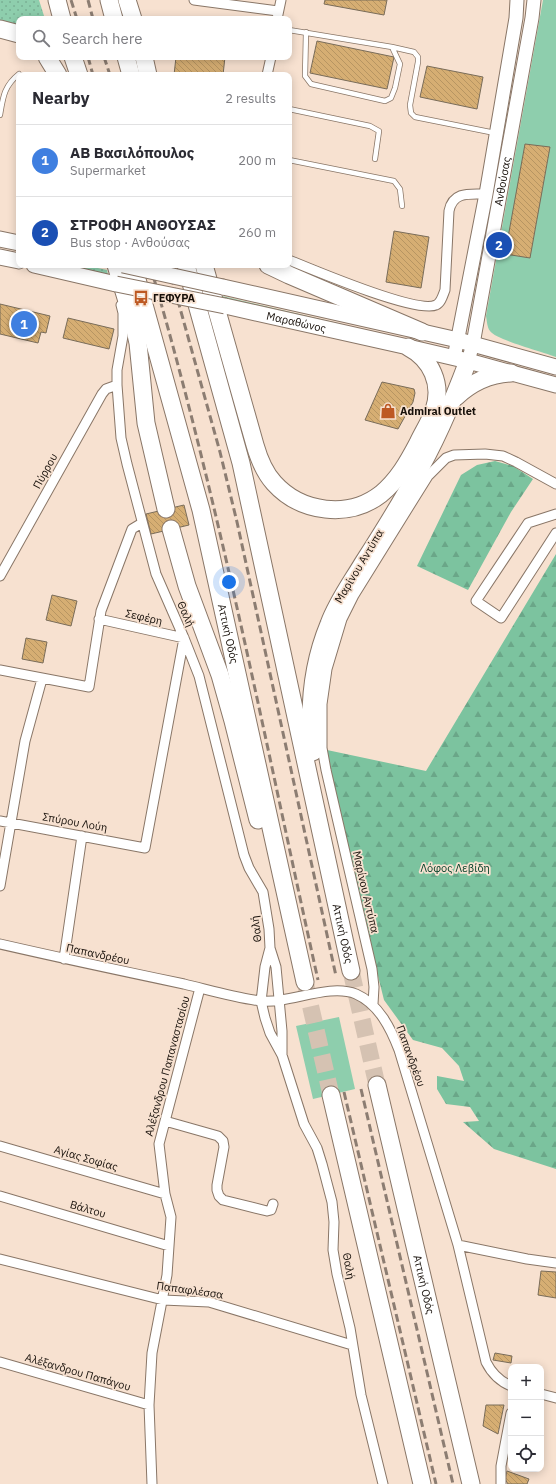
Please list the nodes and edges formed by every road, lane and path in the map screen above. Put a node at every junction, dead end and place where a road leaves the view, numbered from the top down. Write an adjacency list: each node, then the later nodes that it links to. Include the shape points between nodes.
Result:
1 (57, 0): 9 (highway)
2 (109, 0): 10 (highway)
3 (127, 0): 11 (highway)
4 (194, 0): 8 (street)
5 (281, 0): 8 (street)
6 (517, 0): 28 (street, Ανθούσας)
7 (534, 0): 48 (street, Ανθούσας)
8 (277, 15)
9 (61, 16)
10 (113, 16)
11 (132, 16)
12 (0, 29): 15 (highway)
13 (292, 30): 14 (lane)
14 (306, 32): 16 (lane); 16 (lane, via 307,80 312,84 385,101 391,98 400,64)
15 (16, 33)
16 (392, 47): 28 (lane, via 414,52 418,57 410,105 415,118)
17 (49, 60): 21 (highway)
18 (74, 60): 22 (highway)
19 (127, 60): 23 (highway)
20 (270, 60): 24 (street)
21 (56, 72)
22 (78, 72)
23 (130, 72)
24 (268, 72)
25 (16, 76): 27 (lane, via 6,89)
26 (292, 110): 29 (lane, via 370,126 379,131)
27 (0, 115)
28 (496, 133): 31 (street, Ανθούσας)
29 (375, 159)
30 (292, 161): 32 (lane, via 394,181 400,190)
31 (486, 194): 37 (street, Ανθούσας, via 463,195 450,204 445,290 436,305 418,305 380,295); 47 (street, Ανθούσας)
32 (402, 206)
33 (0, 239): 34 (main road)
34 (16, 242)
35 (0, 257): 36 (main road)
36 (16, 261)
37 (292, 261)
38 (47, 268): 45 (main road, Μαραθώνος)
39 (117, 268): 57 (highway, via 138,343 146,423)
40 (134, 268): 60 (highway, Αττική Οδός, via 202,510 305,982 277,897 226,698)
41 (136, 268): 46 (main road, Μαραθώνος, bridge)
42 (187, 268): 70 (highway, Αττική Οδός, via 241,463)
43 (205, 268): 49 (highway, via 262,464 274,483 301,503 326,509 353,508 380,494 403,471 434,411 437,396 431,369 423,357)
44 (274, 268): 46 (highway)
45 (116, 284): 49 (main road, Μαραθώνος, bridge); 53 (street, Θαλή, via 123,313)
46 (422, 332): 47 (main road, Μαραθώνος)
47 (458, 340): 48 (main road, Μαραθώνος); 50 (street, Ανθούσας)
48 (473, 344): 50 (street, Ανθούσας); 51 (main road, Μαραθώνος)
49 (408, 347): 50 (main road, Μαραθώνος)
50 (461, 360): 52 (main road, Μαραθώνος); 55 (highway)
51 (556, 367)
52 (511, 373): 54 (main road, Μαραθώνος); 55 (highway, via 497,374 479,380)
53 (117, 385): 59 (street, Θαλή, via 121,438); 62 (street, Πύρρου, via 106,389 102,394)
54 (556, 385)
55 (454, 398): 70 (highway, via 416,476 338,603 318,654 312,687 310,721)
56 (556, 484): 79 (street, Μαρίνου Αντύπα, via 503,456 465,454 446,458 428,476 354,595 342,619 324,686 322,748 372,969)
57 (166, 509)
58 (556, 514): 61 (street, via 528,523 476,601 501,618)
59 (142, 523): 63 (street, via 132,529); 64 (street, Θαλή, via 156,574)
60 (170, 529)
61 (556, 533)
62 (0, 576)
63 (99, 619): 64 (street, Σεφέρη); 66 (street, via 89,687)
64 (184, 638): 69 (street, Σπύρου Λούη, via 145,848); 73 (street, Θαλή, via 199,676 244,855 263,892)
65 (0, 670): 66 (street)
66 (42, 679): 68 (street, via 26,741)
67 (0, 821): 68 (street, Σπύρου Λούη)
68 (10, 823): 69 (street, Σπύρου Λούη); 71 (street)
69 (82, 836): 74 (street)
70 (331, 881): 75 (highway, Αττική Οδός)
71 (0, 886)
72 (0, 944): 74 (street, Παπανδρέου)
73 (270, 948): 77 (street, Θαλή, via 276,967); 78 (street, Θαλή, via 265,967)
74 (64, 959): 76 (street, Παπανδρέου)
75 (351, 971)
76 (200, 988): 78 (street, Παπανδρέου); 83 (street, Αλέξανδρου Παπαναστασίου)
77 (279, 1000): 78 (street, Παπανδρέου); 79 (street, Παπανδρέου, via 336,991 354,993); 80 (street, Θαλή)
78 (262, 1001): 80 (street, Θαλή, via 270,1033)
79 (373, 1004): 88 (street, Παπανδρέου, via 393,1034 399,1050)
80 (282, 1056): 94 (street, Θαλή, via 304,1124 322,1164 332,1202 333,1250)
81 (377, 1085): 105 (highway, Αττική Οδός)
82 (331, 1095): 93 (highway)
83 (165, 1121): 85 (street, Αλέξανδρου Παπαναστασίου, via 159,1144); 87 (street, via 218,1136 223,1141 217,1185 223,1200 267,1211 271,1210)
84 (0, 1146): 85 (street, Αγίας Σοφίας)
85 (165, 1194): 89 (street, Αλέξανδρου Παπαναστασίου, via 171,1217)
86 (0, 1196): 89 (street, Βάλτου)
87 (272, 1204)
88 (458, 1245): 91 (street); 96 (street, Παπανδρέου, via 486,1362 494,1376)
89 (169, 1246): 92 (street, Αλέξανδρου Παπαναστασίου)
90 (0, 1260): 92 (street, Παπαφλέσσα)
91 (556, 1263)
92 (163, 1300): 94 (street, Παπαφλέσσα, via 210,1302); 99 (street, Αλέξανδρου Παπαναστασίου, via 152,1353)
93 (388, 1339): 103 (highway, via 403,1445); 104 (highway)
94 (352, 1346): 102 (street, Θαλή)
95 (0, 1362): 99 (street, Αλέξανδρου Παπάγου)
96 (508, 1384)
97 (544, 1395): 98 (street)
98 (556, 1398)
99 (149, 1405): 101 (street, Αλέξανδρου Παπαναστασίου)
100 (508, 1429): 106 (street)
101 (152, 1484)
102 (383, 1484)
103 (412, 1484)
104 (422, 1484)
105 (471, 1484)
106 (500, 1484)

